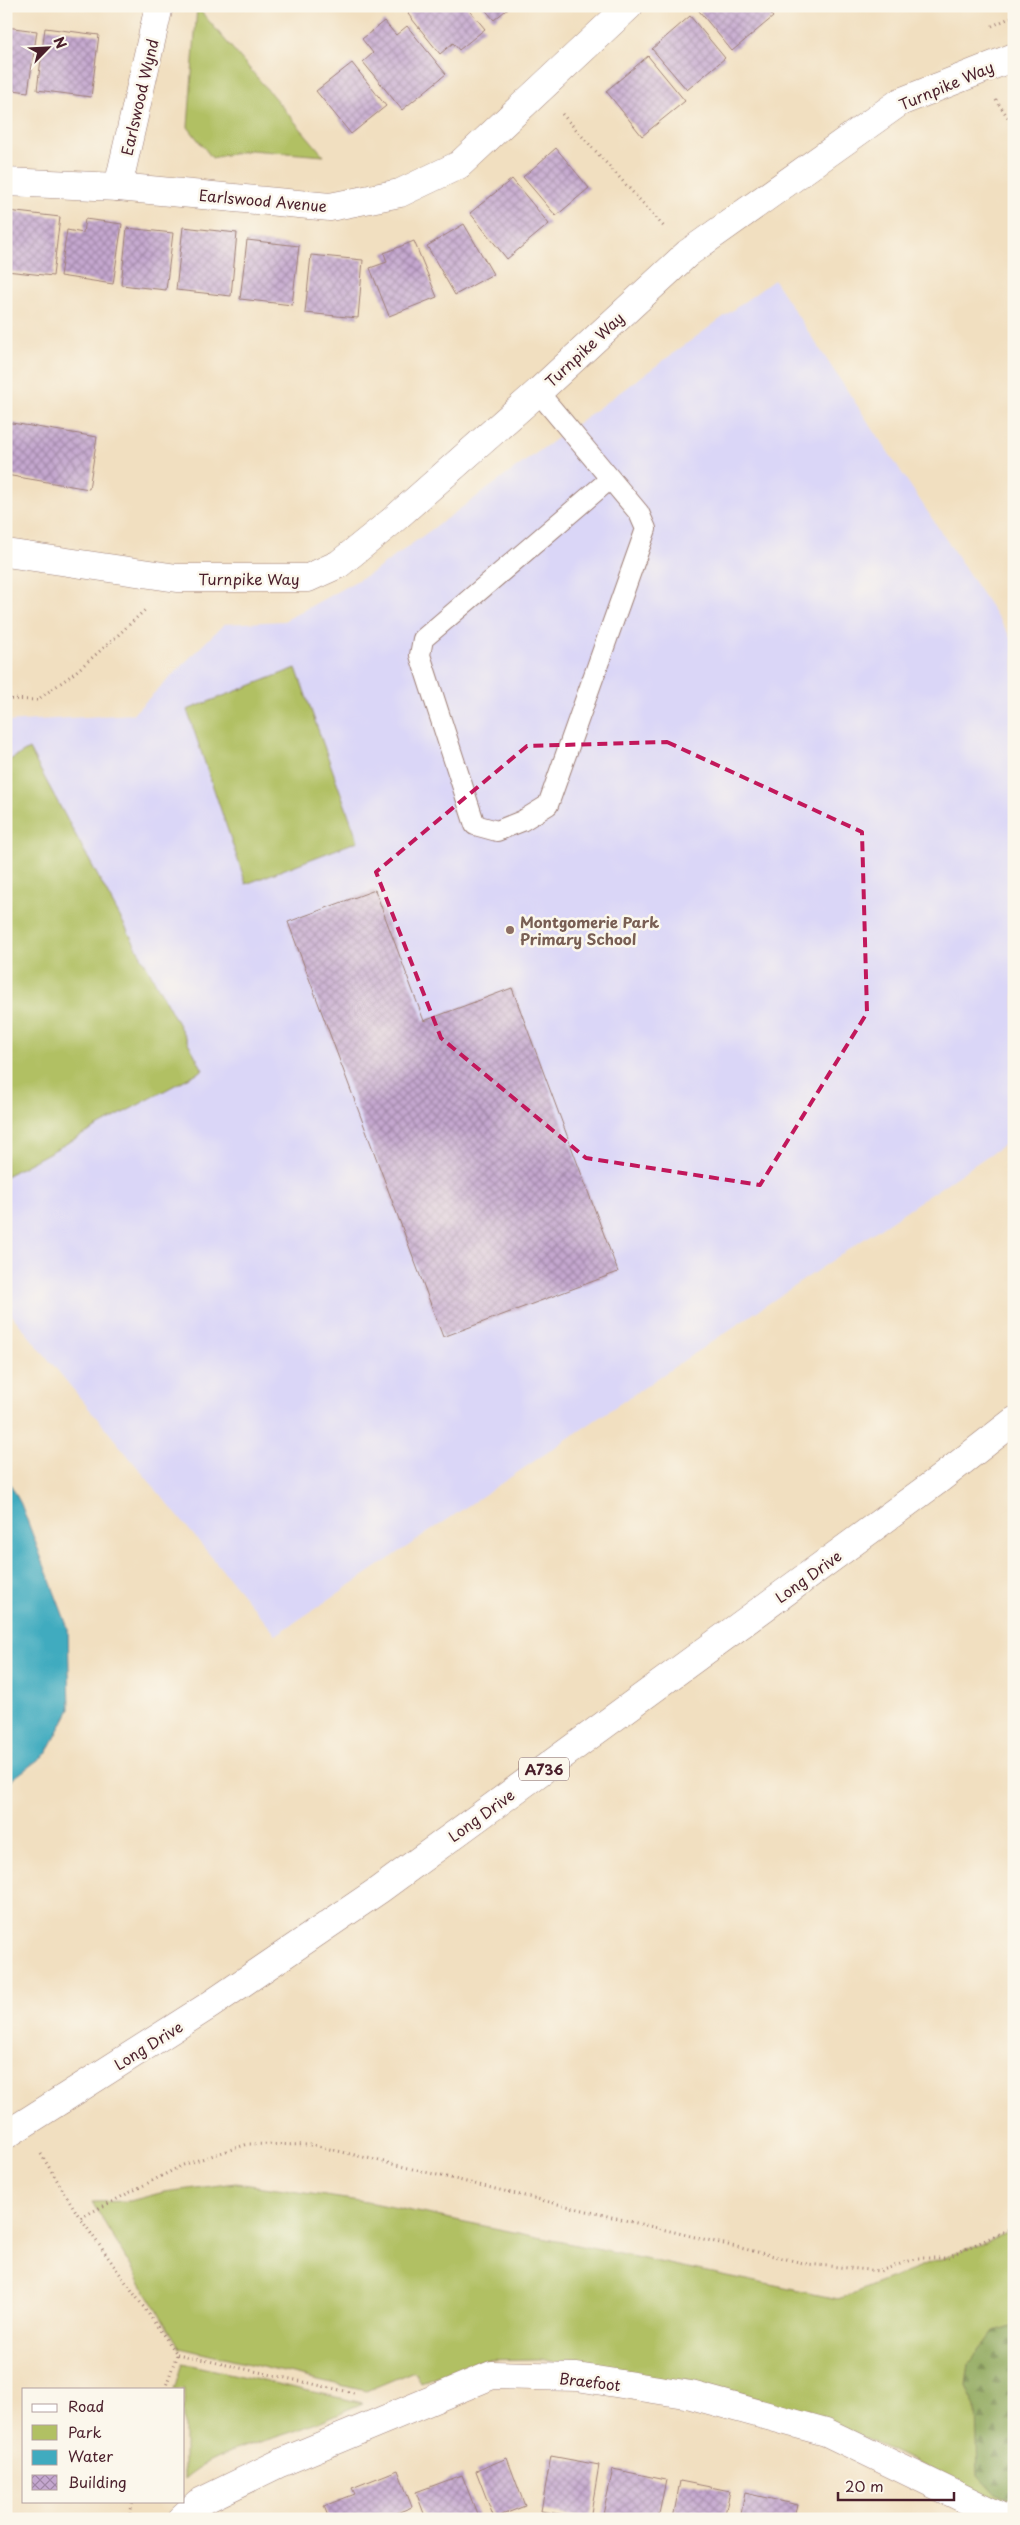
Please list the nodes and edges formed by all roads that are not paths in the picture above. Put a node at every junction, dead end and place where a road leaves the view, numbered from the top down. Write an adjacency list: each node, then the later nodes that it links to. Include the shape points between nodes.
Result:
1 (159, 6): 5 (street, Earlswood Wynd)
2 (629, 6): 5 (street, Earlswood Avenue, via 459,165 400,193 330,208)
3 (1014, 57): 6 (street, Turnpike Way, via 900,102 688,253)
4 (6, 182): 5 (street, Earlswood Avenue)
5 (118, 187)
6 (538, 392): 7 (lane); 8 (street, Turnpike Way, via 339,564 308,578 177,578)
7 (610, 479): 7 (lane, via 639,513 646,529 548,805 497,831 476,825 420,655 423,639)
8 (6, 553)
9 (1014, 1421): 10 (street, Long Drive / A736, bridge, via 937,1481 379,1890 210,2005)
10 (6, 2135)
11 (182, 2519): 12 (street, Braefoot, via 206,2499 280,2463 492,2375 577,2377 691,2395 826,2432)
12 (1006, 2519)

